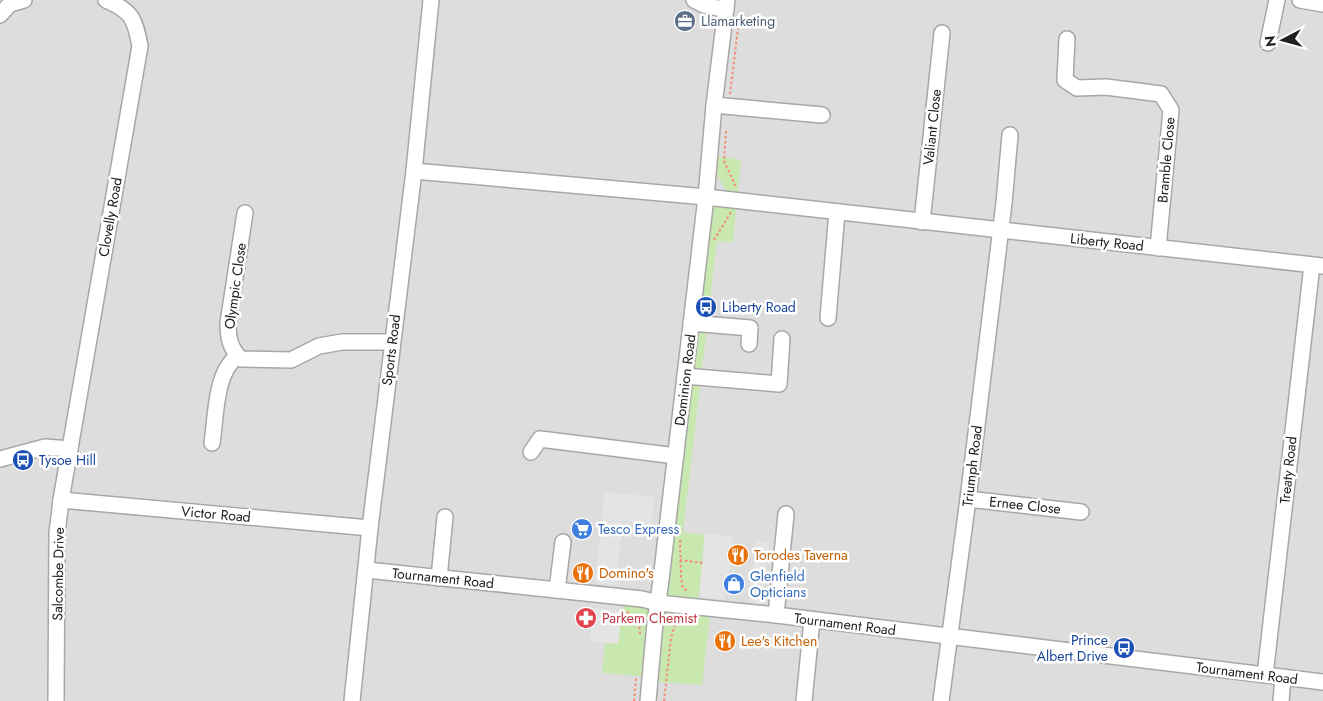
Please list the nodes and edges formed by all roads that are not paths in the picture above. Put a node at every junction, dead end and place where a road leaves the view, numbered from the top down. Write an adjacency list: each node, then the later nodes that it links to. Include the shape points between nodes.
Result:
1 (24, 0): 9 (street, via 10,4)
2 (106, 0): 32 (street, Clovelly Road, via 123,7 136,26 140,46)
3 (431, 0): 16 (street, Sports Road)
4 (694, 0): 8 (street, via 704,5)
5 (1276, 0): 12 (street)
6 (1300, 0): 7 (street)
7 (1323, 4)
8 (726, 5): 13 (street, Dominion Road)
9 (0, 15)
10 (942, 33): 20 (street, Valiant Close)
11 (1067, 39): 22 (street, Bramble Close, via 1065,80 1077,88 1106,86 1161,94 1171,110)
12 (1268, 43)
13 (714, 105): 14 (street); 17 (street, Dominion Road)
14 (822, 115)
15 (1010, 135): 21 (street, Triumph Road)
16 (414, 171): 17 (street, Liberty Road); 27 (street, Sports Road)
17 (706, 197): 18 (street, Liberty Road); 25 (street, Dominion Road)
18 (836, 212): 20 (street, Liberty Road); 24 (street)
19 (245, 213): 29 (street, Olympic Close, via 228,323 228,336)
20 (922, 222): 21 (street, Liberty Road)
21 (1000, 230): 22 (street, Liberty Road); 36 (street, Triumph Road)
22 (1158, 248): 23 (street, Liberty Road)
23 (1317, 266): 50 (street, Treaty Road)
24 (828, 318)
25 (691, 323): 28 (street, via 750,328); 30 (street, Dominion Road)
26 (782, 339): 30 (street, via 779,384)
27 (392, 342): 29 (street, via 342,342 319,346 291,360 241,359); 41 (street, Sports Road)
28 (749, 344)
29 (238, 356): 31 (street, via 226,368 220,382)
30 (685, 376): 34 (street, Dominion Road)
31 (212, 443)
32 (70, 449): 35 (street, via 45,447); 37 (street, Salcombe Drive)
33 (531, 452): 34 (street, via 540,440)
34 (676, 456): 46 (street, Dominion Road)
35 (0, 459)
36 (968, 499): 38 (street, Ernee Close); 49 (street, Triumph Road)
37 (61, 500): 41 (street, Victor Road); 53 (street, Salcombe Drive, via 57,533)
38 (1081, 512)
39 (786, 514): 47 (street)
40 (445, 517): 44 (street)
41 (370, 528): 43 (street, Sports Road)
42 (563, 542): 45 (street)
43 (366, 570): 44 (street, Tournament Road); 54 (street, Sports Road)
44 (439, 578): 45 (street, Tournament Road)
45 (557, 590): 46 (street, Tournament Road)
46 (658, 602): 47 (street, Tournament Road, via 715,603 755,608); 55 (street, Dominion Road)
47 (776, 615): 48 (street, Tournament Road)
48 (812, 620): 49 (street, Tournament Road); 56 (street)
49 (950, 637): 50 (street, Tournament Road); 57 (street, Triumph Road)
50 (1265, 675): 51 (street, Tournament Road)
51 (1283, 677): 52 (street, Tournament Road); 58 (street)
52 (1323, 682)
53 (56, 701)
54 (352, 701)
55 (648, 701)
56 (804, 701)
57 (941, 701)
58 (1280, 701)

